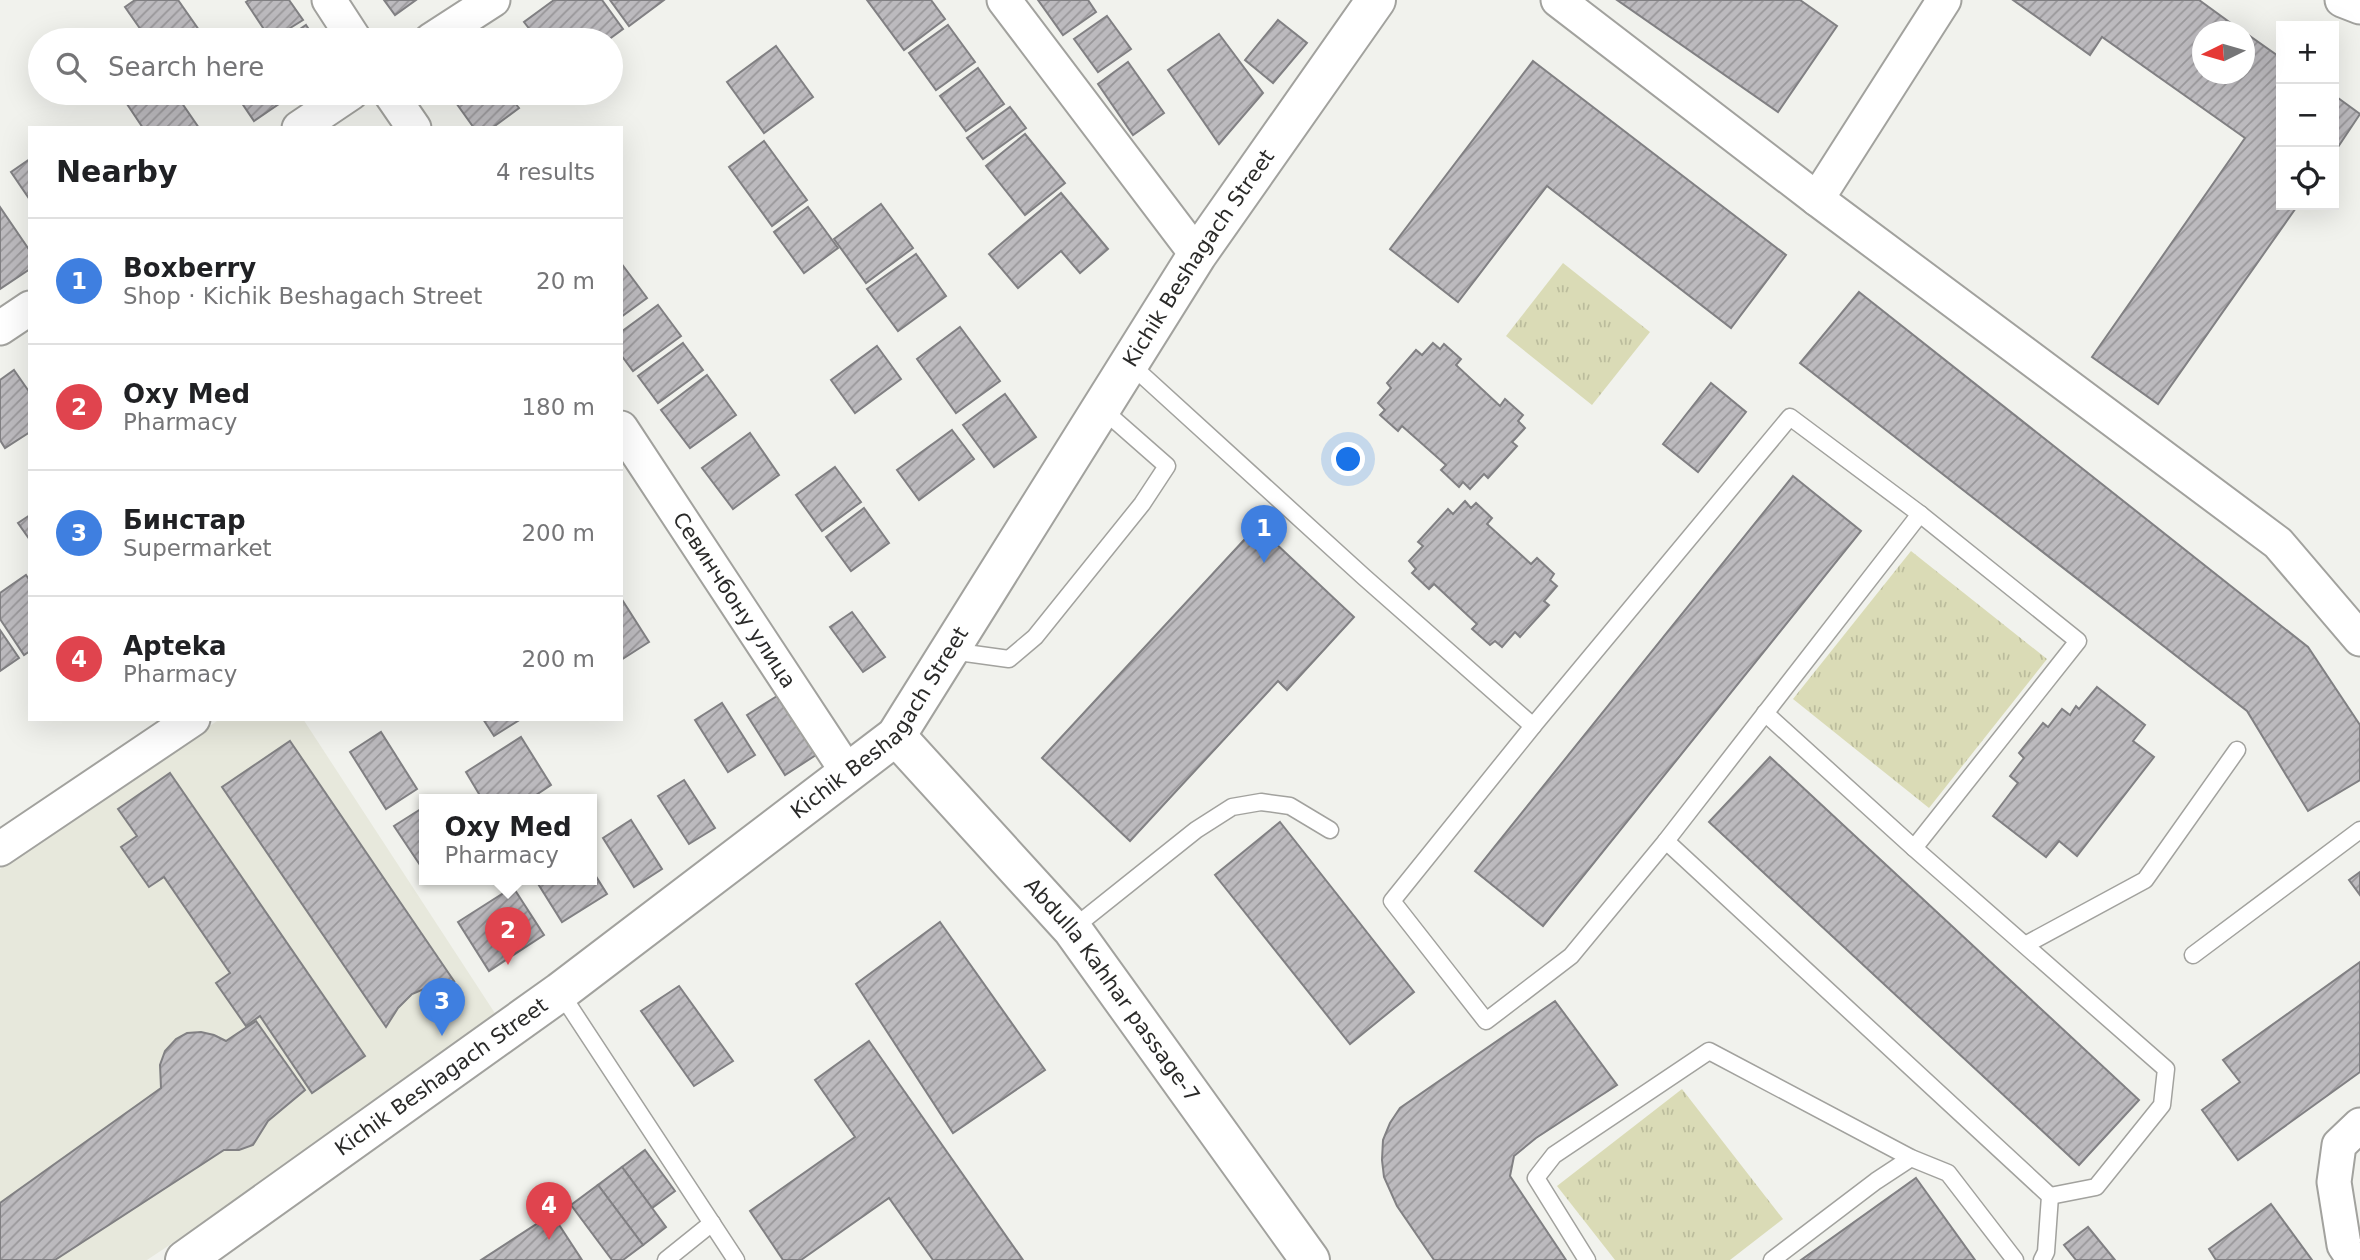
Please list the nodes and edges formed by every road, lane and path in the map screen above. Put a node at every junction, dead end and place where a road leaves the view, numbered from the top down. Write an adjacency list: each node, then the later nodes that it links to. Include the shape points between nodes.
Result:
1 (329, 0): 9 (street)
2 (493, 0): 10 (street)
3 (1004, 0): 16 (street)
4 (1376, 0): 16 (street, Kichik Beshagach Street)
5 (1558, 0): 15 (street)
6 (1944, 0): 15 (street)
7 (2343, 0): 8 (street)
8 (2360, 7)
9 (347, 28)
10 (450, 28)
11 (333, 105): 13 (street)
12 (398, 105): 14 (street)
13 (302, 126)
14 (413, 126)
15 (1817, 199): 23 (street, via 2278,543)
16 (1197, 255): 19 (street, Kichik Beshagach Street)
17 (28, 309): 18 (street)
18 (0, 328)
19 (1129, 363): 20 (street, Kichik Beshagach Street); 27 (lane)
20 (1101, 408): 24 (street, Kichik Beshagach Street); 24 (lane, via 1167,466 1035,637 1009,659)
21 (623, 432): 30 (street, Севинчбону улица)
22 (1920, 514): 25 (lane); 27 (lane, via 1790,417); 34 (lane, via 2078,642)
23 (2360, 639)
24 (949, 650): 28 (street, Kichik Beshagach Street)
25 (1765, 713): 33 (lane); 34 (lane)
26 (190, 721): 35 (street)
27 (1533, 726): 33 (lane, via 1392,901 1486,1021 1571,956)
28 (896, 736): 30 (street, Kichik Beshagach Street); 36 (street, Abdulla Kahhar passage-7)
29 (2237, 750): 37 (lane, via 2145,880)
30 (848, 772): 39 (street, Kichik Beshagach Street)
31 (1330, 830): 36 (lane, via 1290,806 1261,802 1232,807 1196,830)
32 (2360, 830): 38 (lane)
33 (1666, 841): 42 (lane)
34 (1914, 848): 37 (lane)
35 (0, 849)
36 (1072, 929): 47 (street, Abdulla Kahhar passage-7)
37 (2025, 945): 42 (lane, via 2166,1069 2162,1105 2096,1187)
38 (2193, 955)
39 (560, 992): 43 (lane); 44 (street, Kichik Beshagach Street)
40 (2360, 1125): 52 (street, via 2339,1145 2334,1182 2344,1244)
41 (1910, 1158): 48 (lane, via 1709,1051 1554,1155 1535,1178); 49 (lane); 50 (lane, via 1948,1173)
42 (2050, 1196): 51 (lane)
43 (712, 1223): 45 (lane); 46 (lane)
44 (186, 1260)
45 (666, 1260)
46 (736, 1260)
47 (1310, 1260)
48 (1587, 1260)
49 (1772, 1260)
50 (2015, 1260)
51 (2042, 1260)
52 (2354, 1260)

